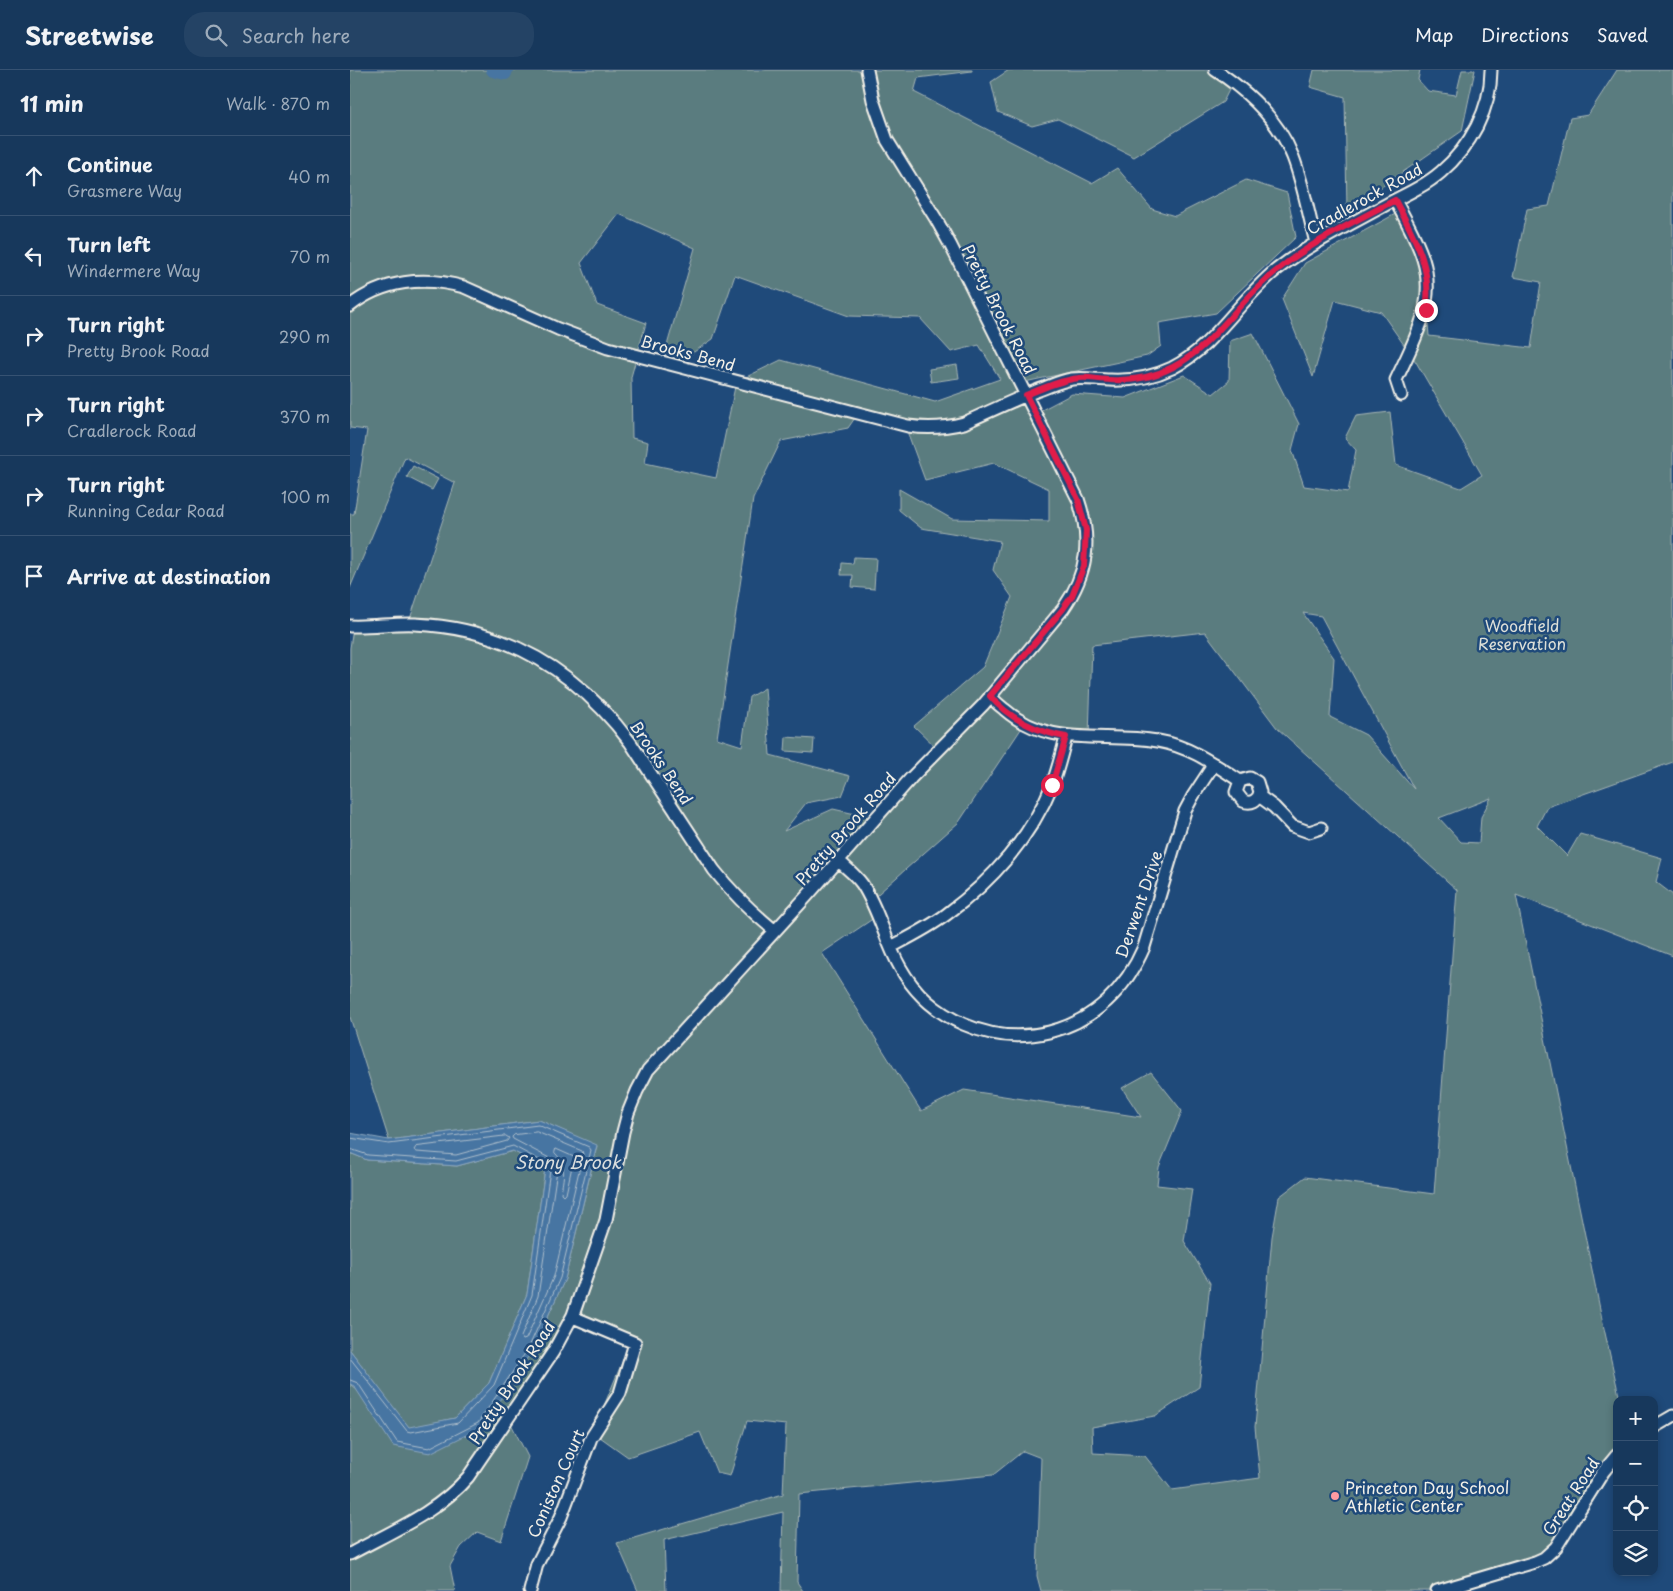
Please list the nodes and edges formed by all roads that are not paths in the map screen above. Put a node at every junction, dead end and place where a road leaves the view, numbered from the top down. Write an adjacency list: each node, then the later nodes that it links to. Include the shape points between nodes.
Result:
1 (868, 70): 7 (street, Pretty Brook Road, via 873,100 887,140 943,232)
2 (1215, 70): 5 (street, via 1253,98 1286,143 1294,159)
3 (1491, 70): 4 (street, Cradlerock Road, via 1481,117 1463,149 1440,173)
4 (1395, 200): 5 (street, Cradlerock Road); 8 (street, via 1423,258 1428,284 1421,326 1396,380)
5 (1316, 243): 7 (street, Cradlerock Road, via 1275,272 1242,302 1199,350 1171,368 1128,380 1071,379)
6 (350, 306): 7 (street, Brooks Bend, via 382,288 420,281 449,283 608,348 915,427 936,428 964,423)
7 (1026, 395): 10 (street, Pretty Brook Road, via 1080,506 1086,530 1084,566 1063,609)
8 (1402, 395)
9 (350, 626): 17 (street, Brooks Bend, via 413,624 460,629 504,642 568,677 616,723 714,870 751,910)
10 (990, 696): 11 (street, via 1027,725); 16 (street, Pretty Brook Road)
11 (1066, 737): 12 (street, via 1160,741 1193,752); 18 (street, via 1044,802 1003,864 946,915)
12 (1214, 764): 13 (street); 18 (street, Derwent Drive, via 1185,811 1137,962 1119,990 1084,1018 1056,1030 1024,1036 975,1029 946,1015 920,994 900,968)
13 (1240, 781): 14 (street, via 1250,778 1257,782); 14 (street, via 1236,792 1242,801 1250,802)
14 (1259, 796): 15 (street, via 1292,826 1309,832)
15 (1321, 828)
16 (838, 860): 17 (street, Pretty Brook Road); 18 (street, Derwent Drive, via 862,884)
17 (775, 930): 19 (street, Pretty Brook Road, via 648,1070 628,1113 606,1220)
18 (891, 947)
19 (572, 1317): 23 (street, Pretty Brook Road, via 553,1352 458,1488 433,1509); 24 (street, Coniston Court, via 635,1343 620,1393 591,1438 561,1517 537,1564)
20 (1673, 1416): 21 (street)
21 (1658, 1425)
22 (1613, 1460): 25 (street, Great Road, via 1551,1553 1535,1562)
23 (350, 1554)
24 (530, 1591)
25 (1437, 1591)

